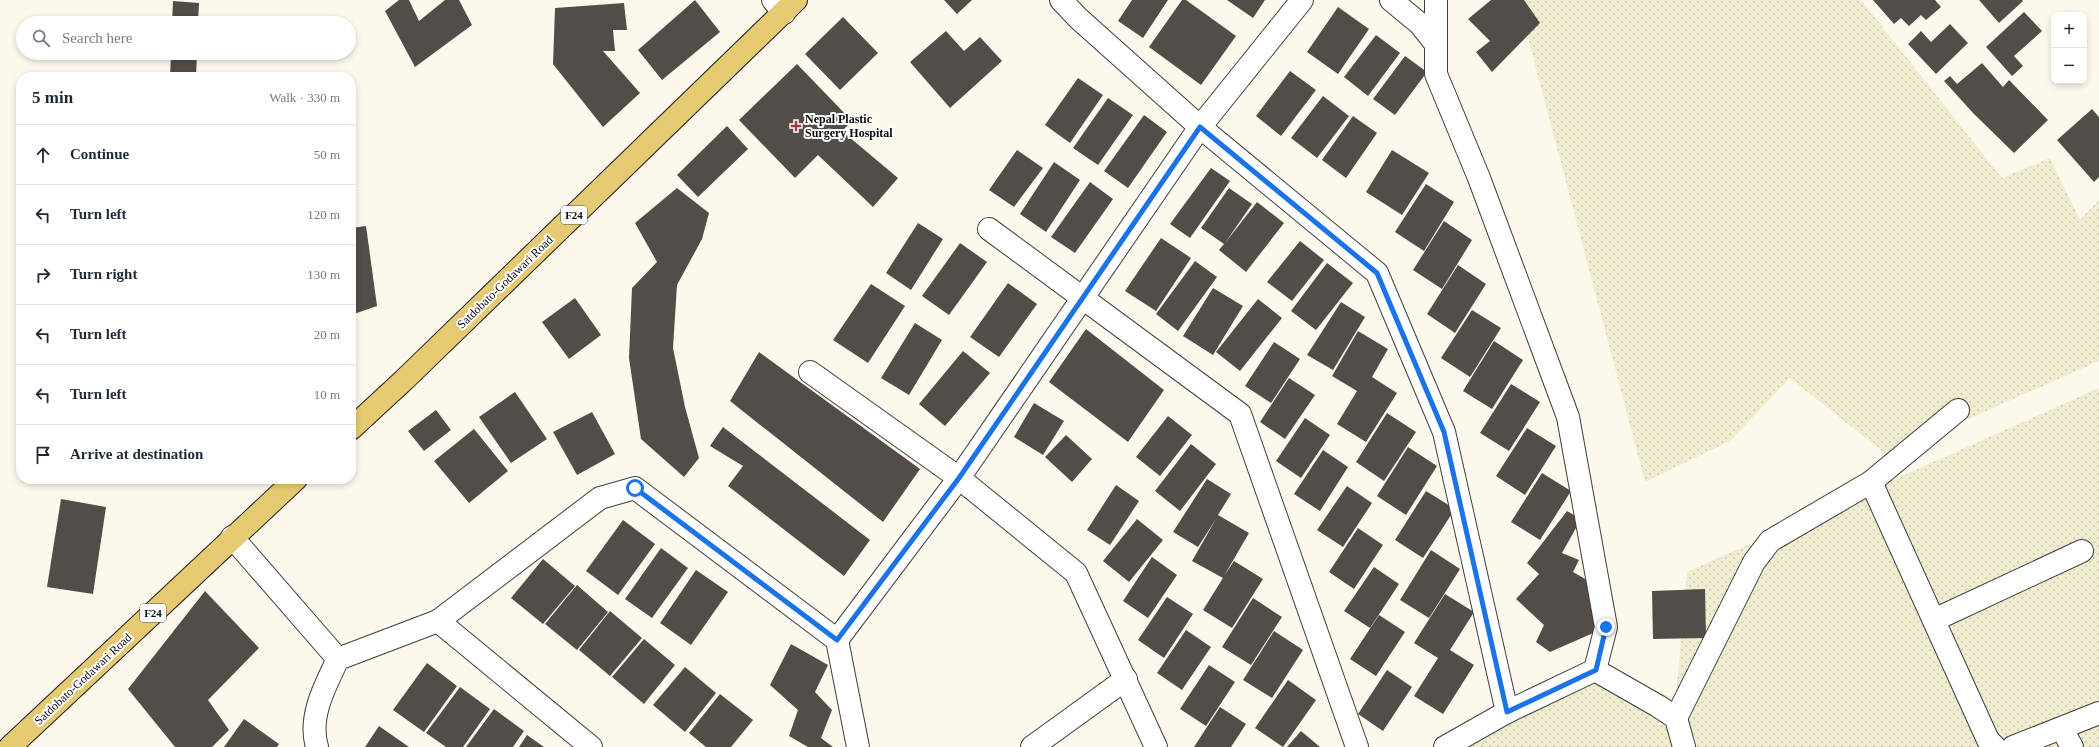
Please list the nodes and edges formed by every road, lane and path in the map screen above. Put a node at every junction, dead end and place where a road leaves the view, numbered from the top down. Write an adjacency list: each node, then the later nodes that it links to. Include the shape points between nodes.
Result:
1 (1061, 0): 7 (street)
2 (1302, 0): 7 (street)
3 (1391, 0): 6 (street, via 1420,24)
4 (1436, 0): 6 (street)
5 (784, 4): 12 (main road, Satdobato-Godawari Road / F24)
6 (1435, 43): 22 (street, via 1436,74 1479,178 1568,417 1606,627)
7 (1200, 127): 9 (street); 24 (street, via 1377,273 1444,432)
8 (989, 229): 9 (street)
9 (1083, 297): 13 (street); 34 (street, via 1240,414)
10 (810, 372): 13 (street)
11 (1958, 410): 14 (street)
12 (356, 424)
13 (959, 478): 20 (street); 23 (street, via 1076,573)
14 (1871, 482): 18 (street); 26 (street, via 1770,541 1754,562)
15 (290, 484): 16 (main road, Satdobato-Godawari Road / F24)
16 (232, 537): 21 (street); 28 (main road, Satdobato-Godawari Road / F24)
17 (2082, 551): 18 (street)
18 (1934, 620): 37 (street, via 1988,740)
19 (438, 621): 20 (street, via 600,498 635,488); 21 (street); 30 (street)
20 (837, 640): 31 (street)
21 (338, 659): 29 (street, via 320,695 314,736)
22 (1596, 670): 24 (street); 26 (street)
23 (1126, 679): 32 (street); 33 (street)
24 (1507, 712): 35 (street)
25 (2099, 713): 27 (street)
26 (1676, 718): 36 (street)
27 (2067, 738): 38 (street)
28 (10, 747)
29 (317, 747)
30 (591, 747)
31 (858, 747)
32 (1032, 747)
33 (1156, 747)
34 (1357, 747)
35 (1445, 747)
36 (1684, 747)
37 (1995, 747)
38 (2013, 747)

